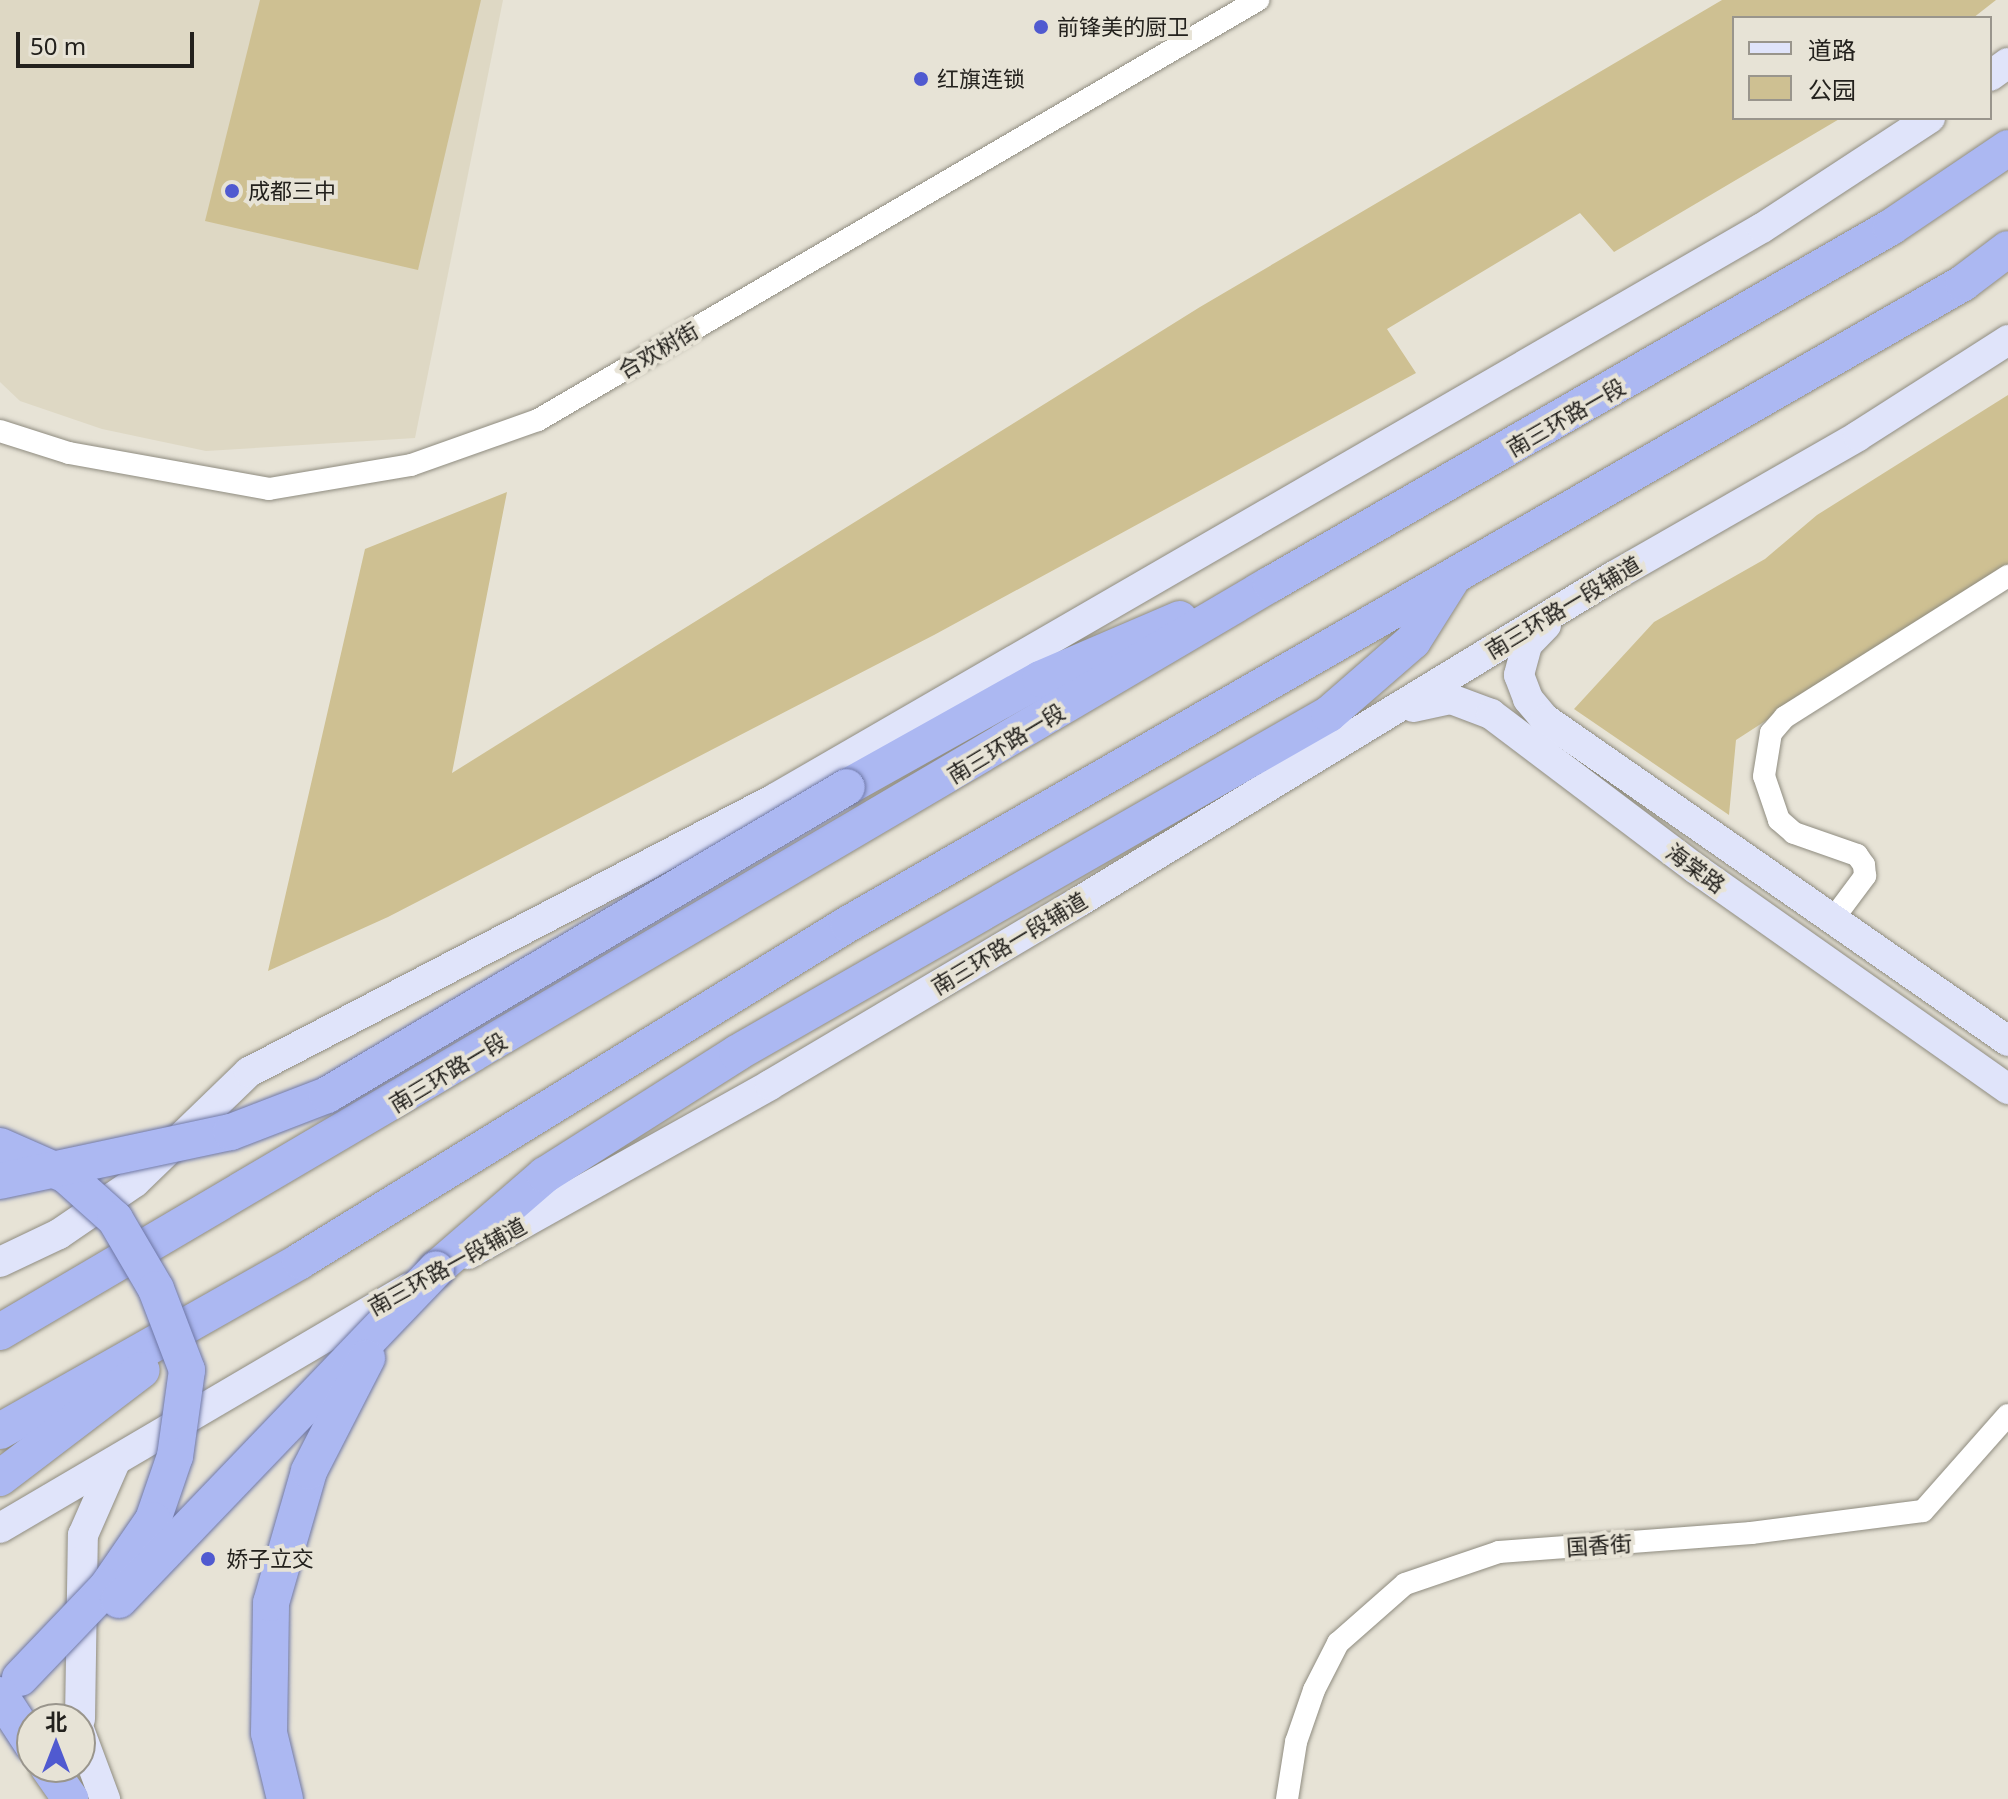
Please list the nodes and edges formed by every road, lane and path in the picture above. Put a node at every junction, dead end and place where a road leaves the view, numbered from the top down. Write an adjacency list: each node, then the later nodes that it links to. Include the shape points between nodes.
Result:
1 (1258, 0): 6 (street, 合欢树街, via 538,420 411,465 269,489 69,453)
2 (1927, 120): 17 (main road, via 1762,228 774,799 249,1072 135,1182 59,1234)
3 (2008, 148): 9 (highway, 南三环路一段, via 1891,227)
4 (2008, 249): 7 (highway, via 1963,283)
5 (2008, 340): 10 (main road, 南三环路一段辅道, via 1858,436)
6 (0, 431)
7 (1455, 575): 18 (highway, via 1413,641 1329,714 737,1053 545,1175); 19 (highway, via 836,931)
8 (2008, 576): 12 (street, via 1785,717 1771,733 1764,776 1779,820 1794,833 1857,855 1864,865 1865,876)
9 (1271, 584): 16 (highway, bridge, via 1040,679 327,1095 231,1132); 20 (highway, 南三环路一段)
10 (1560, 610): 11 (main road, 南三环路一段辅道); 12 (main road, 海棠路, via 1527,645 1519,675 1528,699 1545,719)
11 (1370, 723): 14 (main road, 海棠路, via 1451,699 1491,714 1696,869); 23 (main road, 南三环路一段辅道, via 770,1085 316,1340)
12 (1833, 919): 13 (main road, 海棠路)
13 (2008, 1041)
14 (2008, 1089)
15 (0, 1146): 26 (highway, bridge, via 66,1175 115,1219 156,1289 187,1370 175,1456 153,1520 107,1587)
16 (0, 1181)
17 (0, 1262)
18 (436, 1269): 26 (highway, bridge, via 102,1619); 35 (highway, bridge, via 362,1366 309,1471 275,1588 269,1733)
19 (227, 1302): 22 (highway); 24 (highway)
20 (0, 1332)
21 (2008, 1415): 36 (street, 国香街, via 1923,1511 1751,1533 1499,1552 1405,1584 1338,1643 1296,1742)
22 (0, 1431)
23 (115, 1462): 25 (main road, 南三环路一段辅道); 27 (main road, via 83,1535)
24 (0, 1478)
25 (0, 1528)
26 (7, 1688): 28 (highway, bridge)
27 (80, 1703)
28 (16, 1708)
29 (0, 1714): 30 (main road)
30 (16, 1728)
31 (96, 1775): 34 (main road)
32 (78, 1783): 33 (main road)
33 (96, 1799)
34 (105, 1799)
35 (285, 1799)
36 (1287, 1799)

